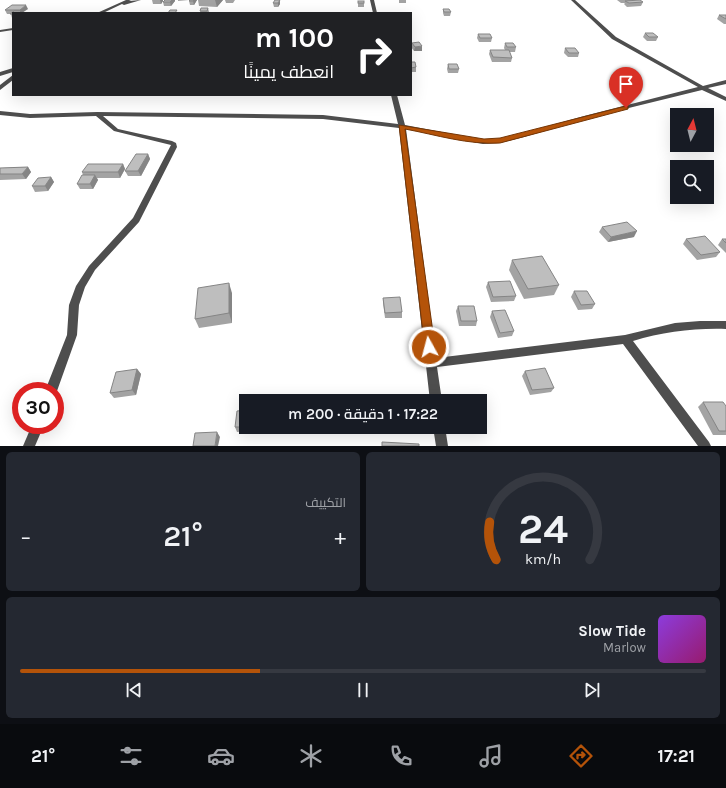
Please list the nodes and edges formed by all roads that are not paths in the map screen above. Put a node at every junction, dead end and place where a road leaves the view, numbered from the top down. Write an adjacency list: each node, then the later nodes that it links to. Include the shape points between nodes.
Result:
1 (129, 0): 5 (street)
2 (139, 0): 5 (street)
3 (372, 0): 7 (street)
4 (573, 0): 15 (street, via 609,35)
5 (118, 6): 6 (street)
6 (102, 12)
7 (375, 12)
8 (12, 29): 9 (street)
9 (0, 31)
10 (12, 70): 11 (street)
11 (0, 74)
12 (12, 78): 14 (street)
13 (726, 82): 15 (street)
14 (0, 88)
15 (703, 88): 17 (street); 20 (street, via 500,141 484,142)
16 (394, 96): 20 (street)
17 (726, 99)
18 (0, 113): 19 (street, via 30,116)
19 (97, 114): 20 (street, via 323,117); 24 (street, via 116,130 170,142 174,147 136,220 92,268 81,286 74,305 72,335)
20 (402, 126): 23 (street)
21 (726, 325): 22 (street, via 705,324 649,332)
22 (625, 339): 23 (street); 30 (street)
23 (431, 363): 25 (street)
24 (54, 382)
25 (435, 394)
26 (34, 434): 28 (street)
27 (440, 434): 29 (street)
28 (29, 446)
29 (442, 446)
30 (705, 446)

